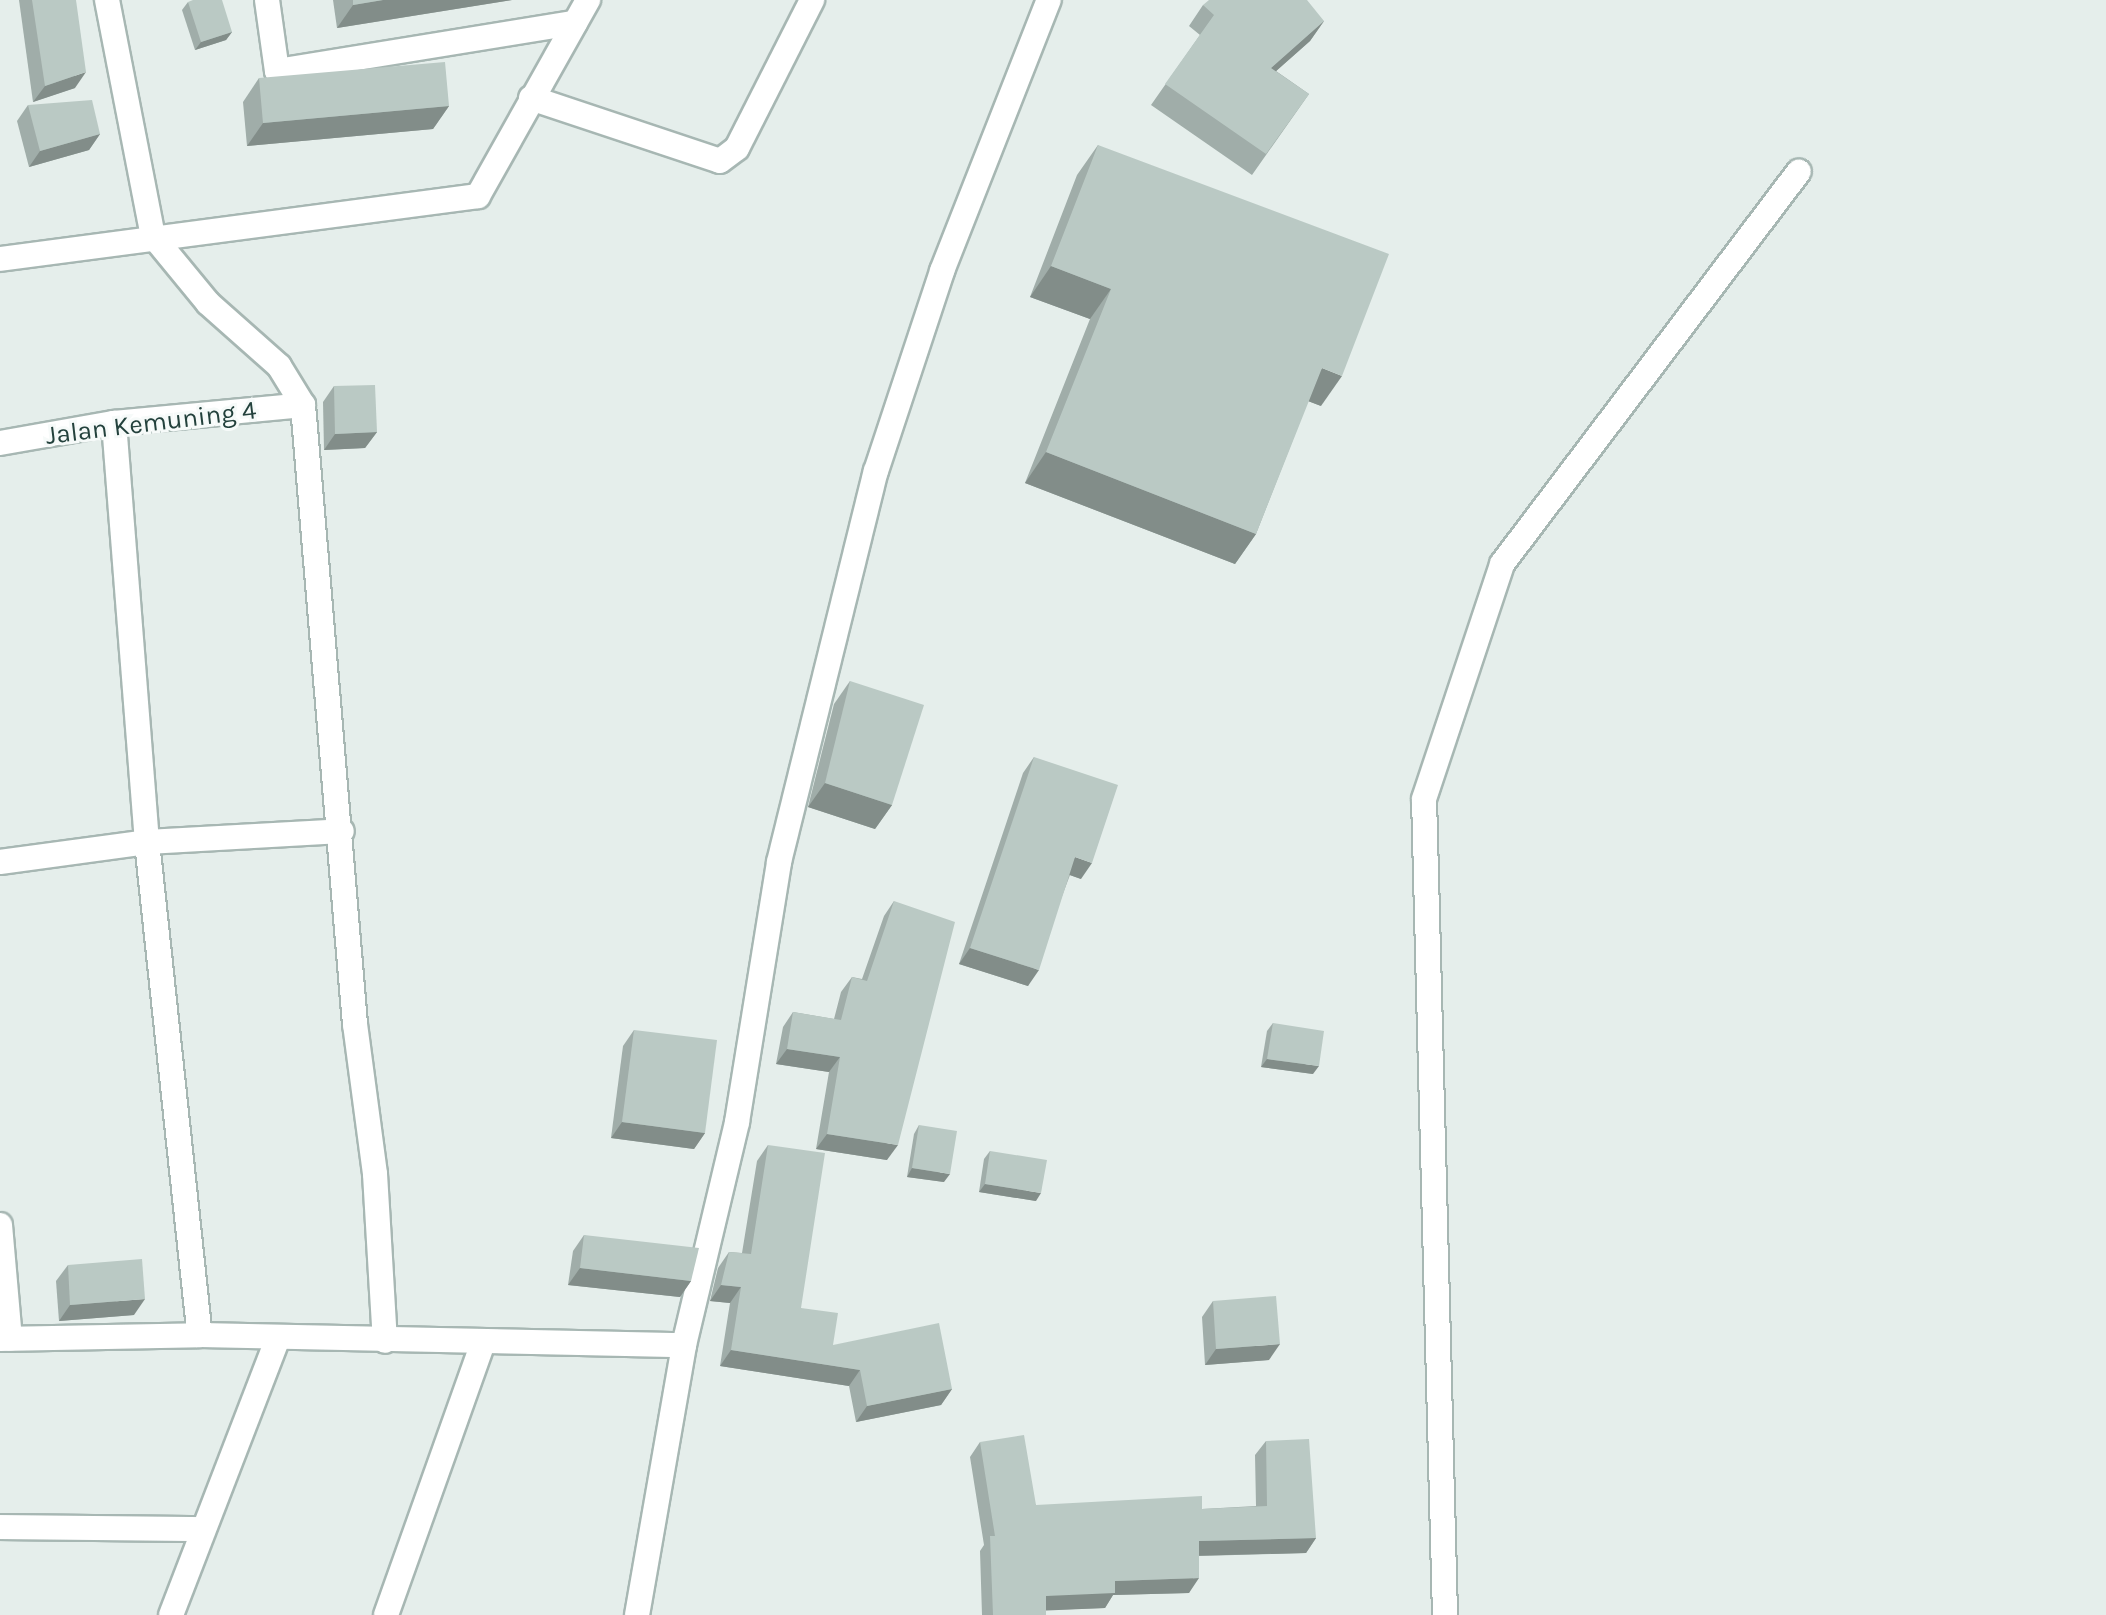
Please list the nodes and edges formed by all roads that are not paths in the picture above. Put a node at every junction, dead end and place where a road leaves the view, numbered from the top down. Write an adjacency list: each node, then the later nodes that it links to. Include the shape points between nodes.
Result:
1 (107, 0): 9 (street)
2 (267, 0): 6 (street, via 277,71)
3 (588, 0): 6 (street)
4 (812, 0): 7 (street, via 737,148 720,161)
5 (1049, 0): 23 (street, via 942,271 876,471 779,862 737,1122)
6 (575, 23): 7 (street)
7 (531, 98): 9 (street, via 478,196)
8 (1799, 172): 29 (street, via 1502,564 1424,799)
9 (153, 236): 10 (street, via 62,255); 11 (street, via 208,303 279,366)
10 (0, 259)
11 (303, 405): 12 (street, Jalan Kemuning 4); 14 (street)
12 (114, 423): 13 (street, Jalan Kemuning 4); 15 (street)
13 (0, 443)
14 (342, 831): 15 (street); 21 (street)
15 (147, 842): 16 (street); 18 (street)
16 (0, 862)
17 (0, 1225): 19 (street)
18 (200, 1335): 19 (street); 20 (street)
19 (5, 1339)
20 (277, 1340): 21 (street); 25 (street)
21 (385, 1341): 22 (street)
22 (483, 1342): 23 (street); 27 (street)
23 (684, 1345): 28 (street)
24 (0, 1527): 25 (street)
25 (202, 1529): 26 (street)
26 (171, 1615)
27 (386, 1615)
28 (637, 1615)
29 (1445, 1615)

